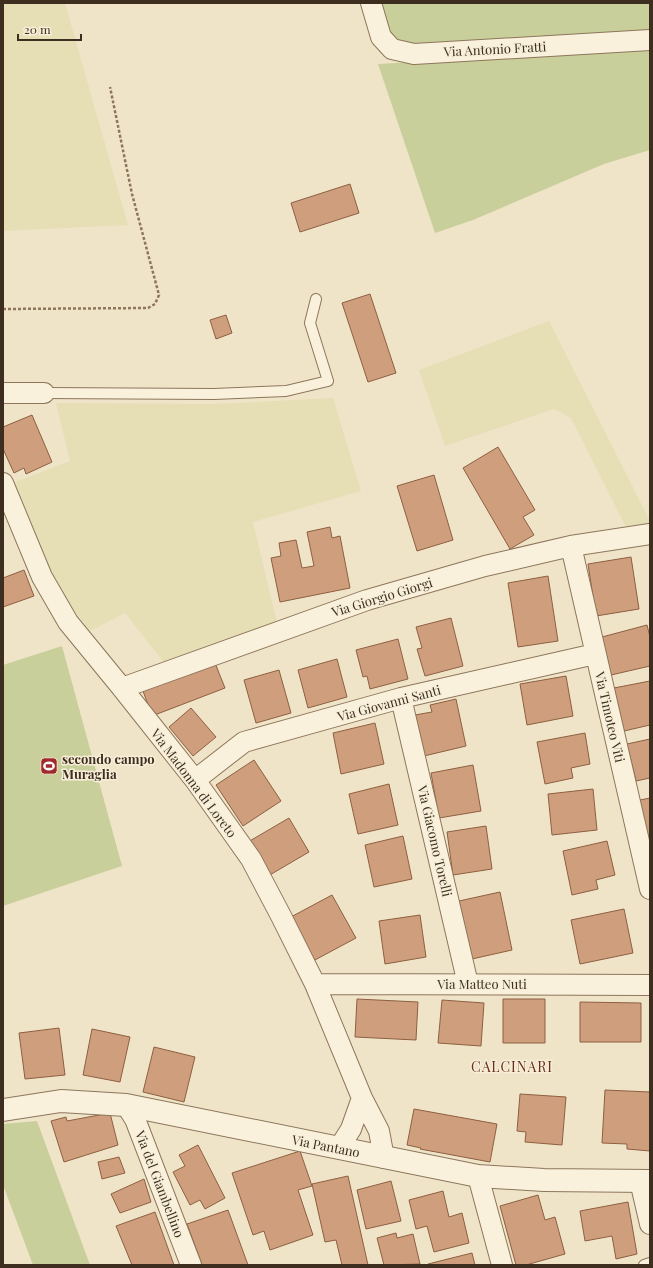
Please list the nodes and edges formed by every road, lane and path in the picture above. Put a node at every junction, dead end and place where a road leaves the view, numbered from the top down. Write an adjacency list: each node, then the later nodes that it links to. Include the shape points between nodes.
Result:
1 (371, 3): 2 (street, Via Antonio Fratti, via 381,36 392,49 414,54)
2 (650, 40)
3 (110, 87): 5 (path, via 132,194 159,294 155,304 148,308)
4 (316, 299): 7 (lane, via 310,323 328,381 286,391 214,394)
5 (3, 309)
6 (3, 393): 7 (street)
7 (44, 393)
8 (3, 483): 12 (street, Via Madonna di Loreto, via 42,577 68,622)
9 (650, 534): 10 (street, Via Giorgio Giorgi)
10 (571, 546): 11 (street, Via Timoteo Viti); 12 (street, Via Giorgio Giorgi, via 485,566 367,600)
11 (595, 654): 13 (street, Via Giovanni Santi); 15 (street, Via Timoteo Viti)
12 (122, 688): 14 (street, Via Madonna di Loreto)
13 (401, 698): 14 (street, Via Giovanni Santi, via 244,742); 17 (street, Via Giacomo Torelli)
14 (195, 780): 16 (street, Via Madonna di Loreto, via 251,860)
15 (650, 888)
16 (315, 984): 17 (street, Via Matteo Nuti); 19 (street, Via Madonna di Loreto)
17 (468, 984): 18 (street, Via Matteo Nuti)
18 (650, 985)
19 (362, 1098): 22 (street, via 351,1129); 23 (street, Via Madonna di Loreto, via 379,1131)
20 (126, 1105): 21 (street, Via Pantano, via 61,1101); 22 (street, Via Pantano); 28 (street, Via del Giambellino, via 135,1119)
21 (3, 1110)
22 (339, 1148): 23 (street, Via Pantano)
23 (384, 1158): 24 (street, Via Pantano)
24 (478, 1176): 25 (street, Via Pantano, via 544,1180); 29 (street)
25 (645, 1181): 26 (street)
26 (650, 1224)
27 (650, 1263): 30 (lane)
28 (191, 1265)
29 (502, 1265)
30 (644, 1265)

